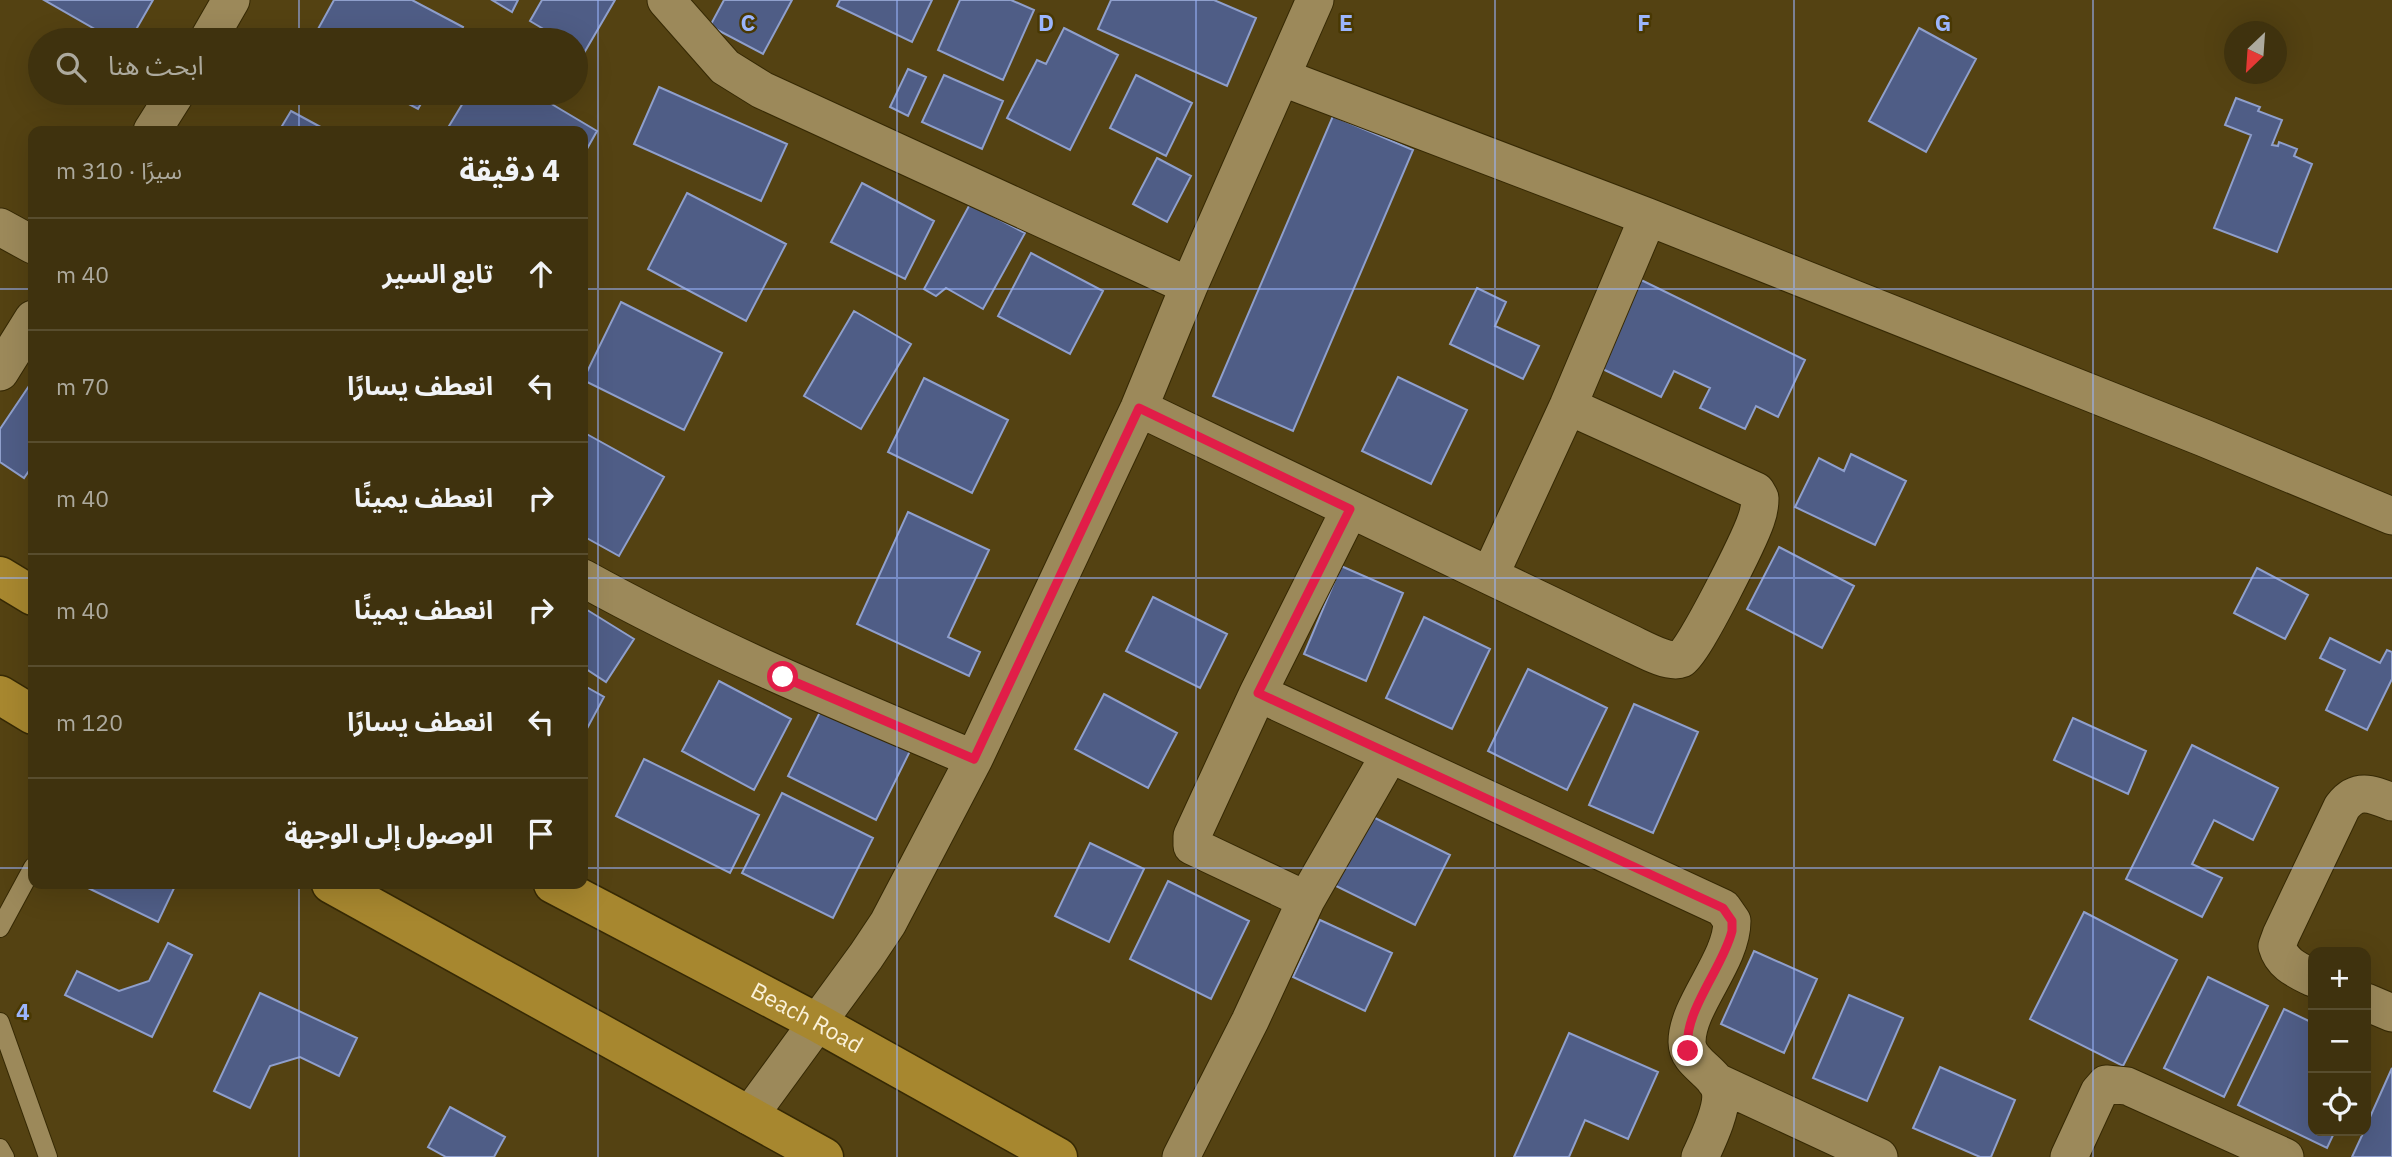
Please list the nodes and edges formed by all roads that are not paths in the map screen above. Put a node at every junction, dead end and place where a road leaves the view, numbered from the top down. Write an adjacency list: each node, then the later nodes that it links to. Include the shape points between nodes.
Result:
1 (231, 0): 4 (street)
2 (666, 0): 11 (street, via 725,67 762,90)
3 (1315, 0): 5 (street)
4 (215, 28)
5 (1281, 76): 8 (street); 11 (street)
6 (168, 105): 7 (street)
7 (155, 126)
8 (1648, 217): 14 (street); 17 (street)
9 (0, 227): 10 (street)
10 (28, 242)
11 (1189, 286): 15 (street)
12 (28, 327): 13 (street)
13 (0, 372)
14 (1568, 406): 18 (street); 18 (street, via 1756,491 1760,498 1756,521 1712,610 1681,659 1655,654)
15 (1139, 408): 16 (street); 26 (street)
16 (1350, 509): 18 (street); 22 (street)
17 (2392, 516)
18 (1490, 575)
19 (0, 576): 21 (highway)
20 (588, 581): 26 (street, via 652,617 771,672)
21 (28, 593)
22 (1258, 693): 25 (street); 31 (street, via 1192,836 1192,846)
23 (0, 695): 24 (highway)
24 (28, 712)
25 (1390, 754): 31 (street); 38 (street, via 1723,908 1732,921 1730,939 1687,1041 1688,1051)
26 (974, 759): 37 (street, via 888,923)
27 (2392, 802): 33 (street, via 2365,792 2342,807 2277,946 2285,961)
28 (28, 876): 32 (lane)
29 (340, 889): 39 (highway)
30 (563, 889): 37 (highway, Beach Road)
31 (1306, 900): 45 (street)
32 (0, 928)
33 (2308, 976)
34 (2371, 1004): 35 (street)
35 (2392, 1013)
36 (0, 1022): 42 (lane)
37 (816, 1022): 39 (street); 44 (highway, Beach Road)
38 (1715, 1081): 46 (street, via 1721,1097); 47 (street)
39 (749, 1116): 43 (highway)
40 (0, 1148): 41 (lane)
41 (5, 1157)
42 (48, 1157)
43 (824, 1157)
44 (1058, 1157)
45 (1181, 1157)
46 (1700, 1157)
47 (1879, 1157)
48 (2070, 1157): 49 (street, via 2099,1091 2106,1084 2116,1084)
49 (2285, 1157)

